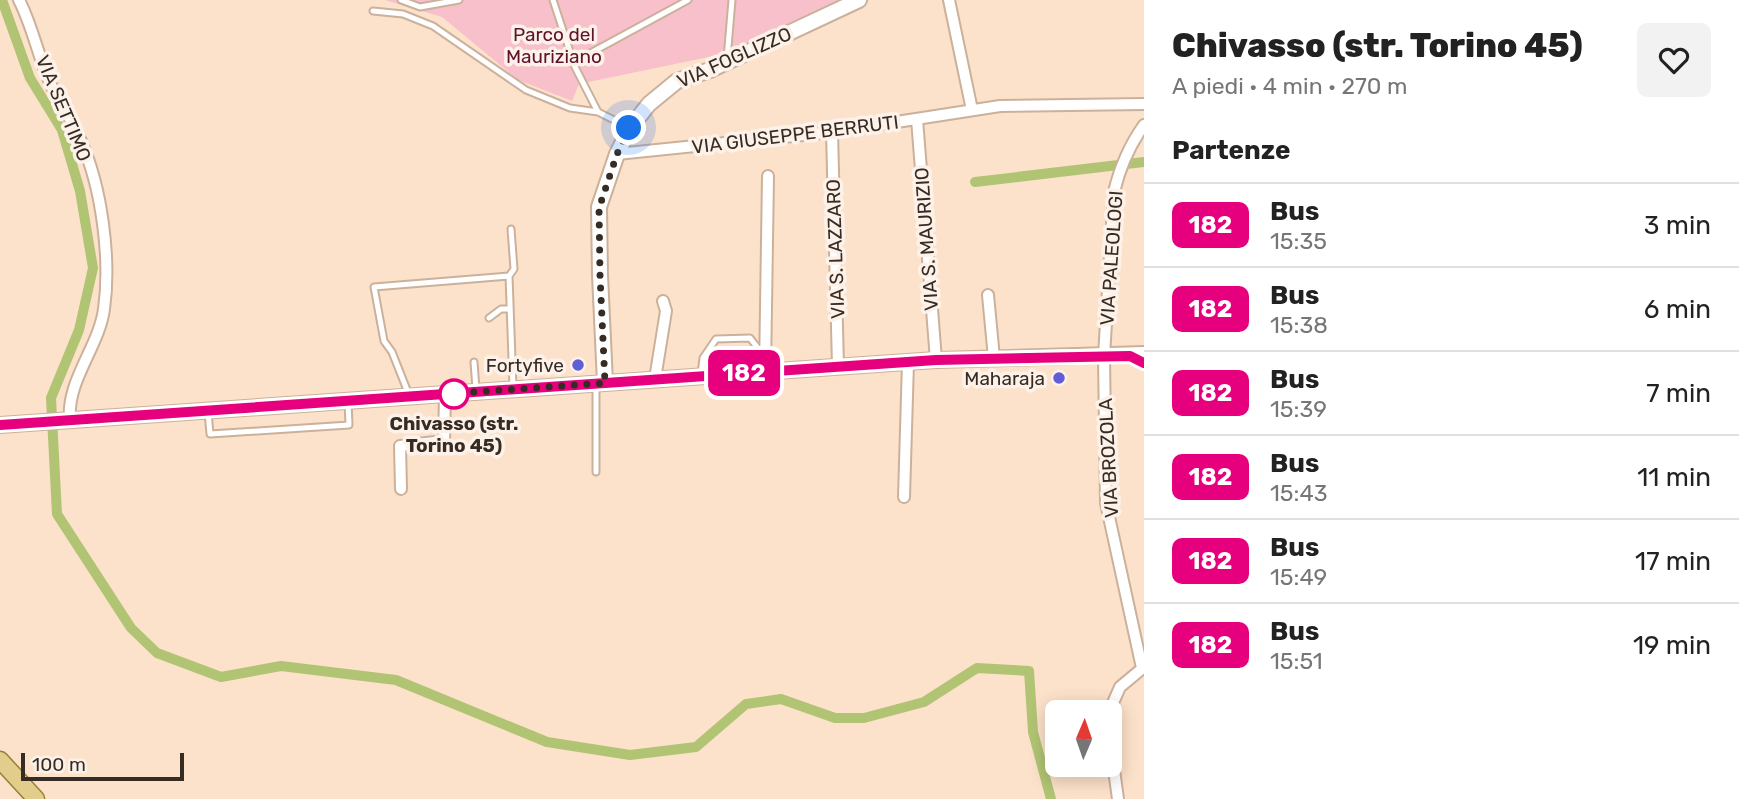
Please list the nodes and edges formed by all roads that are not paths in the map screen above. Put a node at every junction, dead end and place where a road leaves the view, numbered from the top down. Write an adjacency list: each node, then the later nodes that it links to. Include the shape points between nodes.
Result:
1 (19, 0): 45 (street, VIA SETTIMO, via 51,86 83,145 107,252 103,316)
2 (401, 0): 3 (lane, via 420,7)
3 (459, 0)
4 (553, 0): 10 (lane)
5 (688, 0): 10 (lane)
6 (733, 0): 11 (lane)
7 (859, 0): 11 (main road, VIA FOGLIZZO)
8 (949, 0): 13 (street)
9 (373, 10): 14 (lane, via 403,14 433,26 526,90 570,108)
10 (573, 62): 14 (lane)
11 (727, 62): 17 (main road, VIA FOGLIZZO, via 677,81)
12 (1144, 104): 13 (street, VIA GIUSEPPE BERRUTI)
13 (972, 110): 15 (street, VIA GIUSEPPE BERRUTI)
14 (598, 112): 17 (lane)
15 (917, 119): 18 (street, VIA GIUSEPPE BERRUTI); 30 (street, VIA S. MAURIZIO)
16 (1144, 125): 28 (street, VIA PALEOLOGI, via 1119,170 1114,192)
17 (629, 128): 19 (main road, VIA FOGLIZZO)
18 (832, 132): 19 (street, VIA GIUSEPPE BERRUTI); 35 (street, VIA S. LAZZARO)
19 (617, 154): 38 (main road, VIA FOGLIZZO, via 599,208)
20 (768, 176): 34 (street)
21 (511, 229): 22 (lane, via 514,269)
22 (509, 276): 25 (lane); 42 (lane, via 374,287 384,341)
23 (988, 295): 29 (street)
24 (663, 301): 37 (street, via 666,311)
25 (510, 309): 26 (lane, via 501,309); 39 (lane)
26 (489, 318)
27 (1137, 355): 28 (main road); 33 (main road)
28 (1104, 356): 29 (main road); 50 (street, VIA BROZOLA, via 1106,503)
29 (994, 358): 30 (main road)
30 (936, 360): 32 (main road)
31 (474, 362): 40 (lane)
32 (908, 362): 35 (main road); 49 (street)
33 (1144, 363)
34 (766, 365): 35 (main road); 36 (main road); 36 (lane, via 750,338 716,339 703,358)
35 (838, 366)
36 (700, 376): 37 (main road)
37 (655, 379): 38 (main road)
38 (601, 383): 39 (main road); 47 (lane)
39 (513, 390): 40 (main road)
40 (476, 392): 41 (main road)
41 (445, 394): 42 (main road); 48 (street, via 444,441 400,446)
42 (410, 397): 43 (main road)
43 (348, 402): 44 (main road); 44 (lane, via 349,425 210,434)
44 (208, 412): 45 (main road)
45 (64, 421): 46 (main road)
46 (0, 425)
47 (596, 472)
48 (401, 489)
49 (904, 497)
50 (1143, 667): 51 (street, VIA BROZOLA, via 1120,687)
51 (1114, 700)
52 (0, 761): 54 (main road)
53 (1115, 777): 55 (street)
54 (36, 799)
55 (1118, 799)

